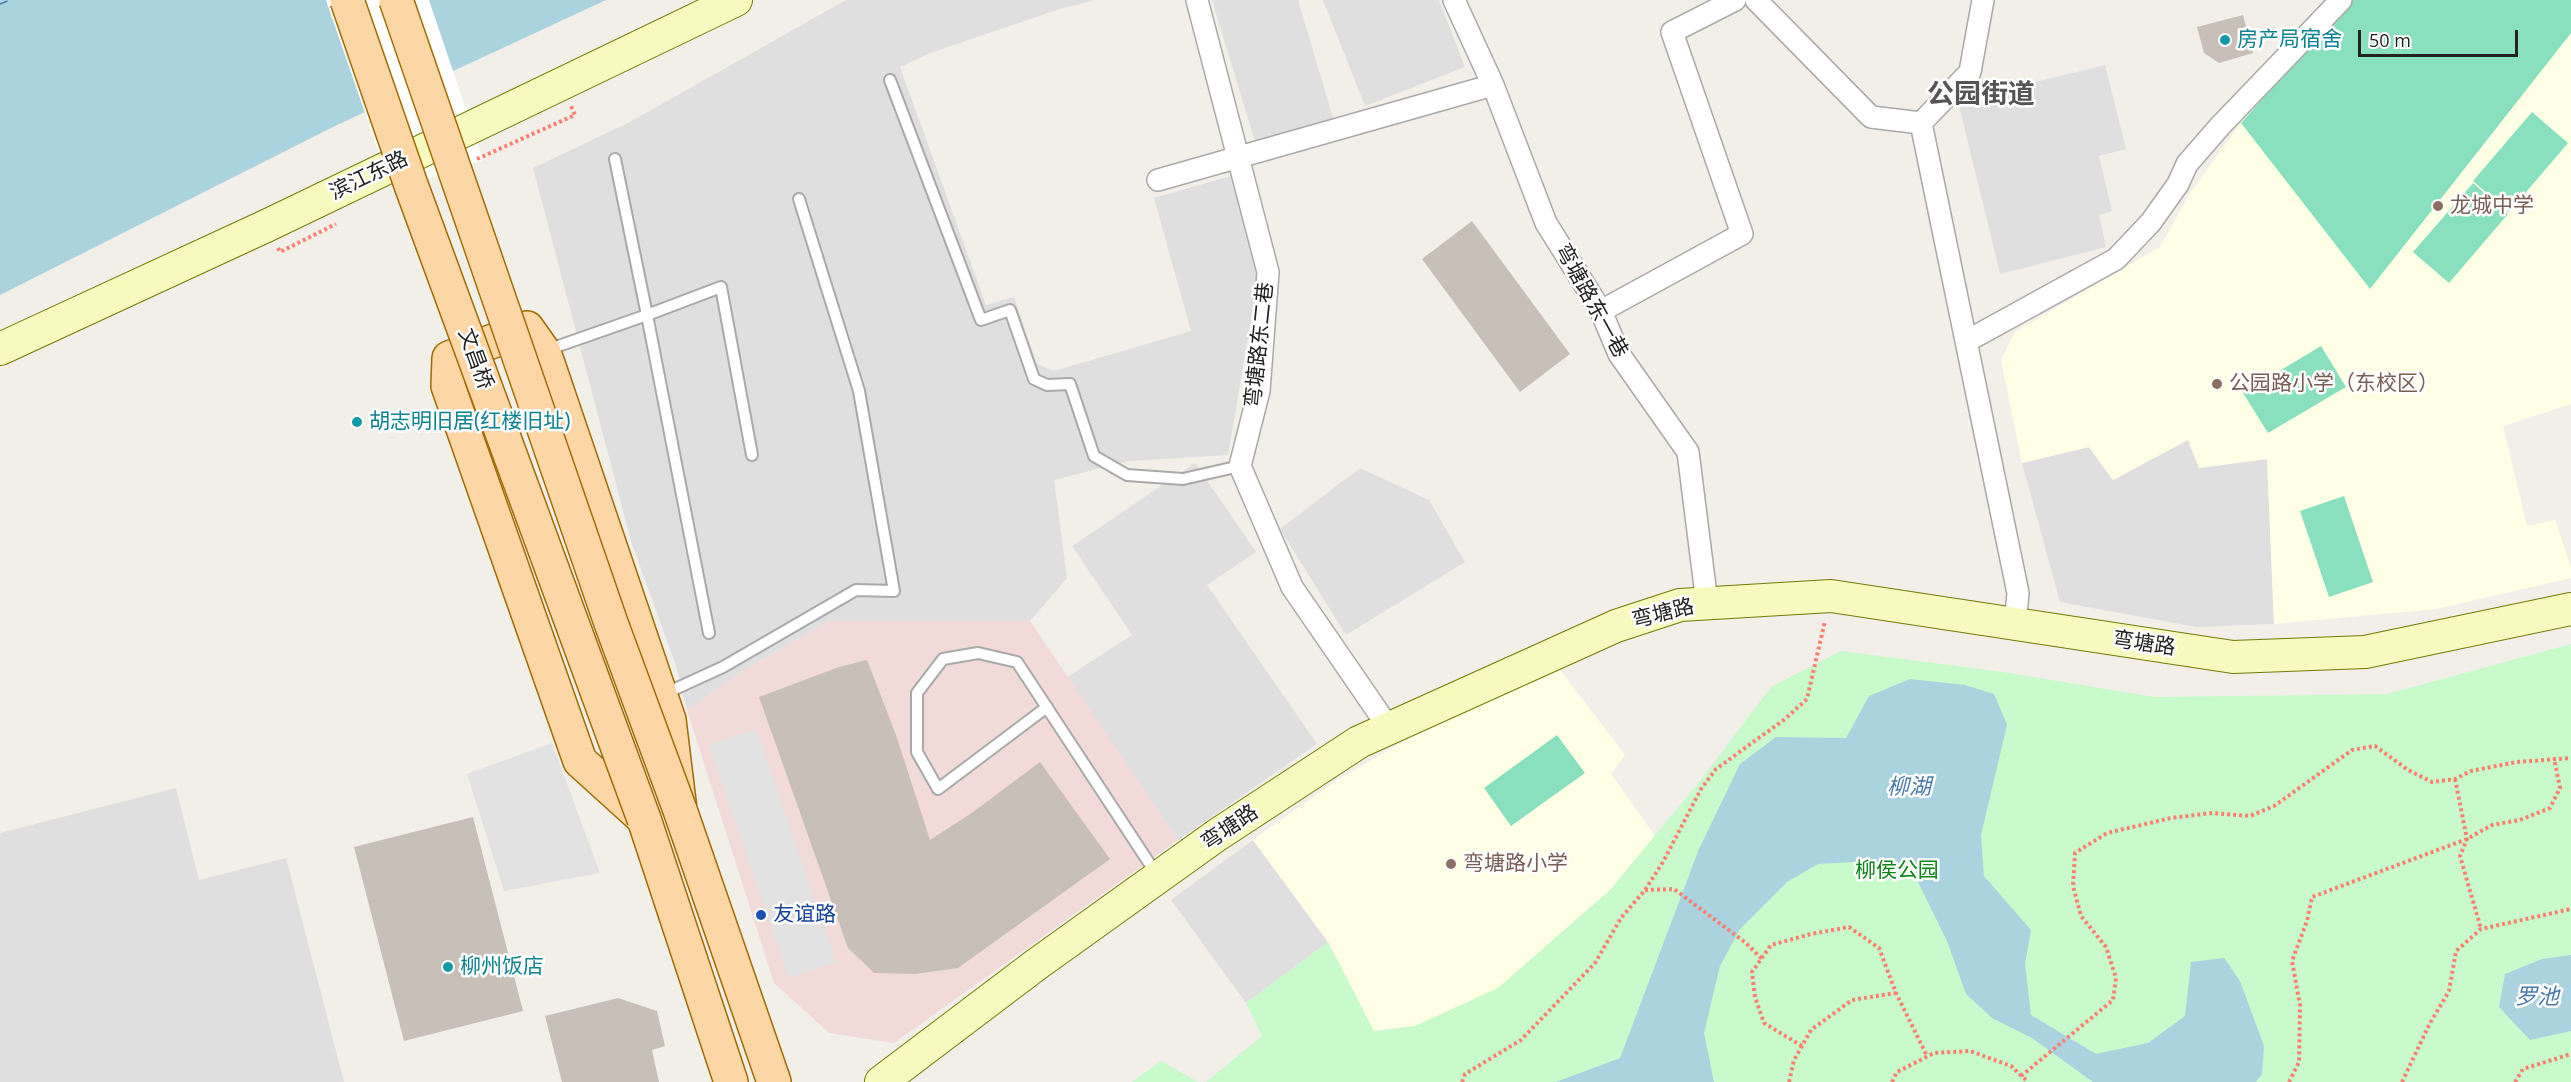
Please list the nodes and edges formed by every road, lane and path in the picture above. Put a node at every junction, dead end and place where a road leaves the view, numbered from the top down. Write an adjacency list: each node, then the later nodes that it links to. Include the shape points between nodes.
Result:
1 (347, 0): 38 (main road, 文昌桥, bridge)
2 (396, 0): 16 (main road, 文昌桥, bridge)
3 (736, 0): 11 (street, 滨江东路)
4 (1197, 0): 14 (street, 弯塘路东二巷)
5 (1454, 0): 12 (street, 弯塘路东一巷)
6 (1735, 0): 19 (street, via 1672,32 1742,234)
7 (1756, 0): 13 (street, via 1871,117)
8 (1983, 0): 13 (street, via 1970,72)
9 (2341, 0): 21 (street, via 2187,164 2151,222 2116,259)
10 (890, 80): 25 (lane, via 981,320 1010,310 1034,379 1047,385 1070,384 1094,456 1127,475 1183,479)
11 (560, 85): 16 (path, via 576,115); 22 (street, 滨江东路)
12 (1493, 85): 14 (street); 19 (street, 弯塘路东一巷, via 1546,223)
13 (1921, 123): 21 (street)
14 (1237, 158): 17 (street); 25 (street, 弯塘路东二巷, via 1268,272 1259,391)
15 (615, 159): 20 (lane)
16 (454, 170): 37 (main road, 文昌桥, bridge)
17 (1158, 180)
18 (799, 199): 31 (lane, via 859,391 894,591 856,590 723,667)
19 (1601, 311): 27 (street, 弯塘路东一巷, via 1619,354 1688,452)
20 (647, 315): 23 (lane); 24 (lane, via 721,287); 30 (lane)
21 (1967, 341): 29 (street, via 2018,593)
22 (0, 350)
23 (544, 352): 31 (main road); 38 (main road, via 527,327 448,358 448,386 580,761)
24 (752, 455)
25 (1240, 466): 33 (street, via 1292,587)
26 (1831, 596): 27 (street, 弯塘路); 29 (street, 弯塘路); 41 (path, via 1807,699 1785,720 1716,770 1701,789)
27 (1707, 603): 33 (street, 弯塘路, via 1680,605 1616,626)
28 (2571, 609): 29 (street, 弯塘路, via 2365,652 2233,657)
29 (2015, 625)
30 (709, 633)
31 (661, 695): 37 (main road, via 669,720)
32 (1047, 707): 32 (lane, via 1017,662 978,652 943,659 916,693 917,752 938,789); 40 (lane)
33 (1389, 728): 40 (street, 弯塘路, via 1359,742)
34 (2554, 758): 35 (path); 36 (path, via 2471,771); 39 (path, via 2560,788 2550,808 2520,820 2492,825)
35 (2571, 758)
36 (2455, 779): 39 (path); 49 (path, via 2432,782 2374,746 2352,750 2274,806 2250,816 2212,813 2171,818 2107,833 2075,853 2073,886 2081,916 2106,947 2116,978 2113,1000)
37 (680, 810): 51 (main road)
38 (644, 819): 50 (main road, 文昌桥)
39 (2467, 838): 43 (path, via 2460,856); 57 (path, via 2312,897 2292,961 2300,1005 2299,1062)
40 (1159, 877): 52 (street, 弯塘路)
41 (1645, 890): 44 (path, via 1674,889); 53 (path, via 1621,918 1595,963 1557,1004 1521,1040 1465,1074)
42 (2571, 909): 43 (path)
43 (2481, 929): 58 (path, via 2456,951 2449,991)
44 (1762, 958): 45 (path, via 1771,945 1849,927 1879,948); 46 (path, via 1752,972 1764,1023)
45 (1896, 993): 46 (path, via 1852,1000 1811,1030); 48 (path)
46 (1802, 1046): 54 (path)
47 (2571, 1054): 59 (path, via 2523,1069)
48 (1927, 1056): 49 (path, via 1970,1051 2011,1066); 55 (path, via 1897,1072)
49 (2021, 1076): 56 (path)
50 (731, 1082)
51 (774, 1082)
52 (881, 1082)
53 (1462, 1082)
54 (1789, 1082)
55 (1892, 1082)
56 (2028, 1082)
57 (2289, 1082)
58 (2402, 1082)
59 (2515, 1082)

